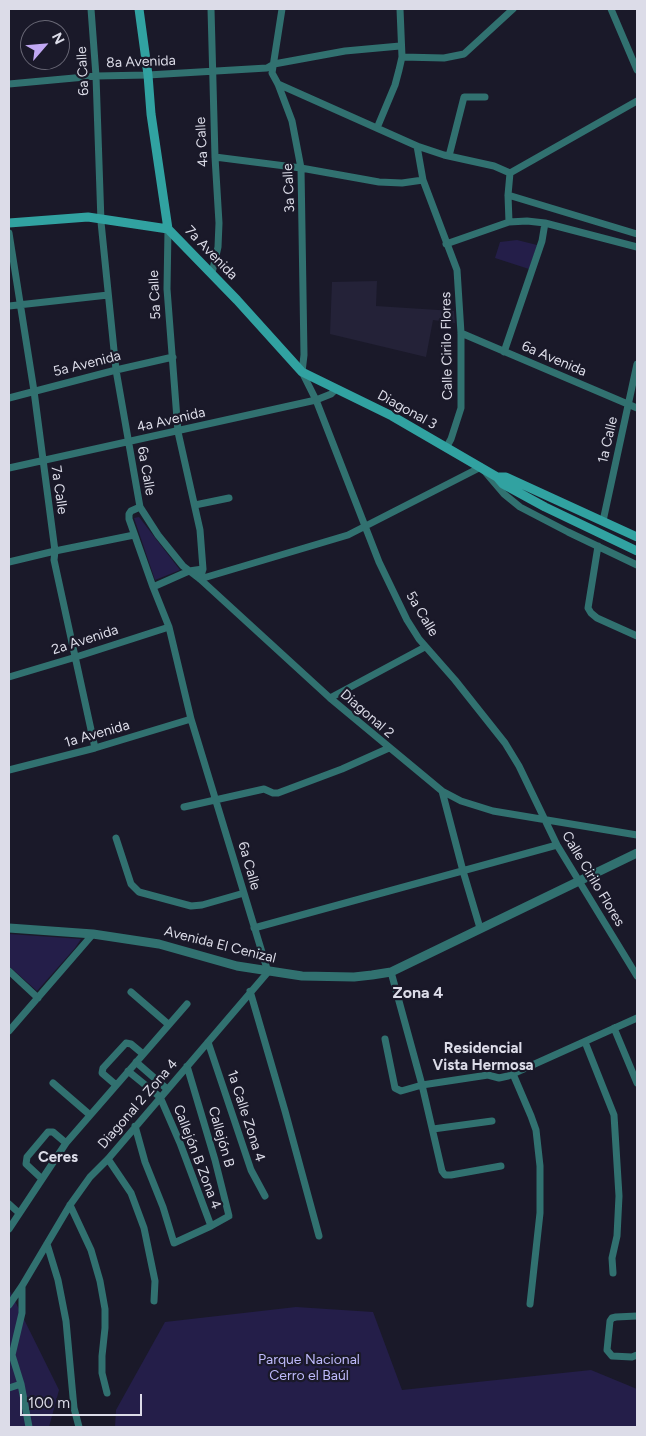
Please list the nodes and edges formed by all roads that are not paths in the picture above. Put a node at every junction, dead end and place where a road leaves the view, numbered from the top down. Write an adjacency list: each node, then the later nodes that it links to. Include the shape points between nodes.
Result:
1 (91, 9): 14 (street, 6a Calle)
2 (139, 9): 13 (main road, 5a Calle)
3 (211, 9): 12 (street, 4a Calle)
4 (282, 9): 10 (street, 3a Calle)
5 (400, 9): 8 (street)
6 (513, 9): 9 (street, via 464,54 444,58)
7 (611, 9): 11 (street)
8 (400, 46): 9 (street); 10 (street, 8a Avenida, via 345,51)
9 (402, 57): 19 (street, via 395,85)
10 (274, 64): 12 (street, 8a Avenida, via 267,68); 16 (street, 3a Calle, via 272,72)
11 (637, 70)
12 (212, 71): 13 (street, 8a Avenida); 22 (street, 4a Calle)
13 (148, 75): 14 (street, 8a Avenida); 31 (main road, 5a Calle)
14 (96, 76): 15 (street, 8a Avenida); 27 (street, 6a Calle)
15 (9, 84)
16 (278, 84): 19 (street); 23 (street, 3a Calle, via 292,121)
17 (485, 97): 21 (street, via 464,97)
18 (637, 101): 24 (street)
19 (377, 128): 20 (street)
20 (417, 146): 21 (street); 25 (street, Calle Cirilo Flores)
21 (449, 156): 24 (street)
22 (215, 157): 23 (street); 36 (street, 4a Calle, via 219,236)
23 (301, 168): 25 (street, via 379,182); 45 (street, 3a Calle)
24 (510, 172): 26 (street)
25 (423, 180): 34 (street, Calle Cirilo Flores)
26 (508, 194): 28 (street); 33 (street)
27 (101, 218): 29 (main road, 7a Avenida, via 88,216); 31 (main road, 7a Avenida); 37 (street, 6a Calle)
28 (509, 222): 30 (street); 34 (street)
29 (9, 223)
30 (545, 223): 35 (street); 41 (street, via 542,241)
31 (168, 229): 36 (main road, 7a Avenida); 42 (street, 5a Calle, via 167,289)
32 (9, 232): 38 (street, 7a Calle)
33 (637, 234)
34 (446, 244): 40 (street, Calle Cirilo Flores, via 457,270)
35 (637, 247)
36 (212, 273): 45 (main road, 7a Avenida)
37 (108, 295): 38 (street); 44 (street, 6a Calle)
38 (22, 304): 39 (street); 47 (street, 7a Calle)
39 (9, 306)
40 (461, 334): 41 (street, 6a Avenida); 54 (street, Calle Cirilo Flores, via 461,408)
41 (504, 352): 50 (street, 6a Avenida)
42 (173, 357): 44 (street, 5a Avenida); 52 (street, 5a Calle)
43 (637, 364): 50 (street, 1a Calle)
44 (116, 370): 47 (street, 5a Avenida); 53 (street, 6a Calle)
45 (302, 372): 46 (main road, Diagonal 3); 49 (street, 5a Calle)
46 (336, 389): 49 (street, 4a Avenida); 54 (main road, Diagonal 3)
47 (34, 391): 48 (street, 5a Avenida); 55 (street, 7a Calle)
48 (9, 398)
49 (316, 400): 52 (street, 4a Avenida); 63 (street, 5a Calle)
50 (628, 404): 51 (street, 6a Avenida); 62 (street, 1a Calle)
51 (637, 408)
52 (178, 432): 53 (street, 4a Avenida); 60 (street, 5a Calle)
53 (129, 443): 55 (street, 4a Avenida); 61 (street, 6a Calle)
54 (446, 448): 56 (main road, Diagonal 3)
55 (43, 461): 57 (street, 4a Avenida); 67 (street, 7a Calle)
56 (480, 467): 58 (main road, Diagonal 3); 63 (street); 66 (street, via 520,508)
57 (9, 468)
58 (497, 477): 62 (main road, via 506,477); 68 (main road, via 503,484 545,507)
59 (229, 498): 60 (street)
60 (195, 505): 71 (street, 5a Calle)
61 (140, 507): 64 (street, 6a Calle, via 131,511 129,516); 72 (street, Diagonal 2, via 158,535)
62 (603, 521): 65 (main road)
63 (365, 526): 73 (street); 77 (street, 5a Calle, via 399,604)
64 (134, 535): 67 (street); 74 (street, 6a Calle)
65 (637, 537)
66 (598, 546): 70 (street); 76 (street, via 588,608 590,613)
67 (55, 551): 69 (street); 78 (street, 7a Calle, via 54,560)
68 (637, 551)
69 (9, 562)
70 (637, 564)
71 (203, 569): 72 (street); 73 (street, 5a Calle)
72 (189, 571): 73 (street, Diagonal 2); 74 (street)
73 (200, 579): 80 (street, Diagonal 2)
74 (153, 587): 75 (street, 6a Calle)
75 (169, 627): 78 (street, 2a Avenida); 81 (street, 6a Calle)
76 (637, 636)
77 (426, 647): 80 (street); 88 (street, 5a Calle, via 504,743 519,766)
78 (76, 657): 79 (street, 2a Avenida); 82 (street, 7a Calle)
79 (9, 677)
80 (330, 698): 83 (street, Diagonal 2)
81 (190, 719): 82 (street, 1a Avenida); 86 (street, 6a Calle)
82 (95, 748): 84 (street, 1a Avenida)
83 (388, 748): 85 (street, Diagonal 2); 86 (street, via 278,793 264,789)
84 (9, 770)
85 (442, 792): 88 (street, Diagonal 2, via 477,807); 93 (street)
86 (216, 800): 87 (street); 95 (street, 6a Calle)
87 (184, 808)
88 (544, 820): 89 (street, Diagonal 2); 91 (street, Calle Cirilo Flores)
89 (637, 835)
90 (116, 838): 95 (street, via 131,884 138,892 191,906)
91 (557, 845): 93 (street); 94 (street, Calle Cirilo Flores)
92 (637, 853): 94 (street, Avenida El Cenizal)
93 (463, 871): 97 (street); 98 (street)
94 (578, 882): 98 (street, Avenida El Cenizal); 103 (street, Calle Cirilo Flores)
95 (244, 893): 97 (street, 6a Calle)
96 (9, 928): 99 (street, Avenida El Cenizal)
97 (254, 928): 101 (street, 6a Calle)
98 (480, 928): 102 (street, Avenida El Cenizal)
99 (93, 934): 101 (street, Avenida El Cenizal, via 159,944); 106 (street)
100 (9, 971): 106 (street)
101 (268, 972): 102 (street, Avenida El Cenizal, via 354,976); 104 (street, Diagonal 2 Zona 4)
102 (391, 972): 122 (street)
103 (637, 976)
104 (250, 991): 113 (street, Diagonal 2 Zona 4); 140 (street)
105 (132, 992): 109 (street)
106 (38, 998): 111 (street)
107 (187, 1004): 109 (street)
108 (637, 1018): 110 (street)
109 (168, 1024): 115 (street)
110 (614, 1028): 114 (street); 121 (street)
111 (9, 1031)
112 (385, 1039): 122 (street, via 396,1090)
113 (208, 1042): 117 (street, Diagonal 2 Zona 4); 134 (street, 1a Calle Zona 4, via 251,1170)
114 (585, 1042): 119 (street); 142 (street, via 614,1115 619,1196)
115 (143, 1054): 116 (street); 123 (street, via 126,1043 108,1062 102,1073)
116 (136, 1062): 118 (street); 124 (street)
117 (187, 1066): 124 (street, Diagonal 2 Zona 4); 138 (street, Callejón B, via 228,1216)
118 (128, 1071): 123 (street); 125 (street)
119 (513, 1074): 122 (street, via 504,1078 488,1076); 146 (street, via 532,1116 540,1166 540,1213)
120 (53, 1083): 126 (street)
121 (637, 1083)
122 (422, 1084): 129 (street)
123 (116, 1085): 126 (street)
124 (167, 1089): 125 (street, Diagonal 2 Zona 4)
125 (160, 1097): 128 (street, Diagonal 2 Zona 4); 138 (street, Callejón B Zona 4)
126 (90, 1115): 130 (street)
127 (492, 1121): 129 (street)
128 (135, 1126): 131 (street, Diagonal 2 Zona 4); 138 (street, via 174,1244)
129 (433, 1129): 132 (street, via 443,1174)
130 (66, 1143): 133 (street); 133 (street, via 53,1132 48,1132 27,1157 26,1164)
131 (108, 1159): 136 (street, Diagonal 2 Zona 4, via 90,1177); 144 (street, via 131,1193 144,1228 154,1281)
132 (501, 1166)
133 (42, 1179): 137 (street)
134 (265, 1196)
135 (9, 1204): 137 (street)
136 (70, 1206): 141 (street, Diagonal 2 Zona 4); 153 (street, via 91,1250 100,1281 105,1309 102,1372)
137 (19, 1213): 139 (street)
138 (211, 1226)
139 (9, 1229)
140 (319, 1236)
141 (47, 1244): 143 (street, Diagonal 2 Zona 4); 155 (street, via 66,1321 74,1408)
142 (612, 1273)
143 (22, 1286): 145 (street, Diagonal 2 Zona 4); 148 (street, via 22,1313)
144 (154, 1301)
145 (9, 1304)
146 (530, 1304)
147 (637, 1316): 149 (street, via 612,1318 607,1350 612,1356)
148 (12, 1355): 150 (street); 151 (street)
149 (637, 1355)
150 (9, 1364)
151 (21, 1384): 152 (street); 154 (street)
152 (9, 1388)
153 (108, 1393)
154 (29, 1427)
155 (79, 1427)

